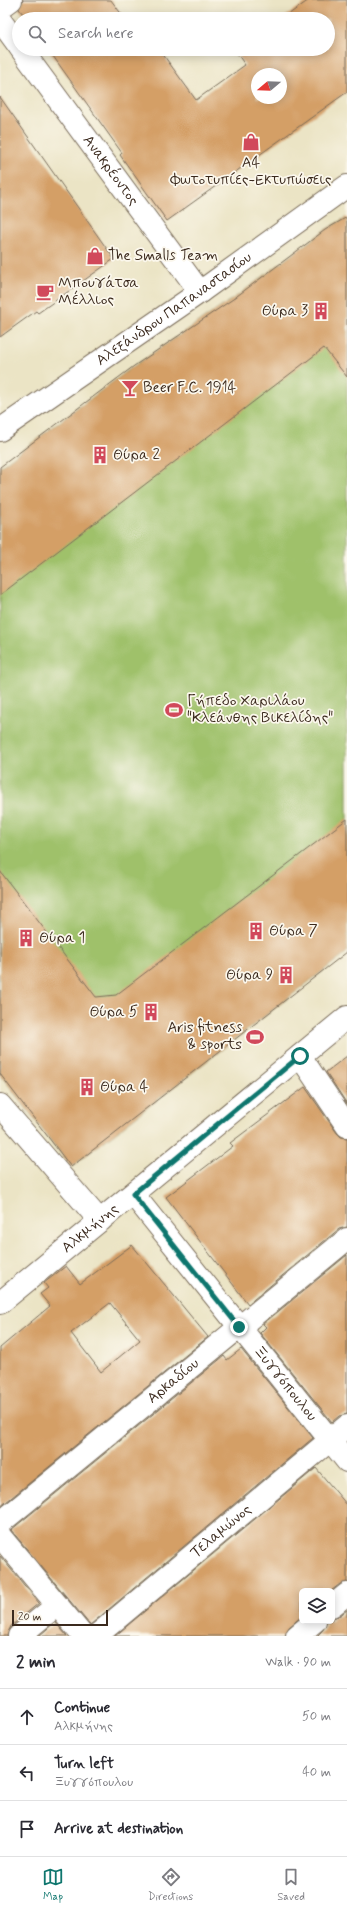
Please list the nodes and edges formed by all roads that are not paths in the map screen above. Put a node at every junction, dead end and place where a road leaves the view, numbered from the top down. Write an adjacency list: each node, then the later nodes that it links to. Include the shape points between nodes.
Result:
1 (10, 0): 2 (street)
2 (0, 8)
3 (0, 20): 4 (street)
4 (12, 36)
5 (26, 56): 7 (street, Ανακρέοντος)
6 (347, 186): 7 (street, Αλεξάνδρου Παπαναστασίου)
7 (200, 292): 8 (street, Αλεξάνδρου Παπαναστασίου)
8 (0, 430)
9 (347, 1017): 10 (street, Αλκμήνης)
10 (300, 1056): 12 (street); 13 (street, Αλκμήνης)
11 (0, 1104): 14 (street)
12 (347, 1126)
13 (133, 1194): 14 (street, Αλκμήνης); 17 (street, Ξυγγόπουλου)
14 (100, 1221): 16 (street, Αλκμήνης)
15 (347, 1239): 17 (street, Αρκαδίου)
16 (0, 1303)
17 (239, 1327): 19 (street, Ξυγγόπουλου); 21 (street, Αρκαδίου)
18 (347, 1426): 19 (street, Τελαμώνος)
19 (330, 1440): 20 (street, Ξυγγόπουλου); 29 (street, Τελαμώνος)
20 (347, 1461)
21 (0, 1523)
22 (0, 1536): 25 (street)
23 (347, 1594): 24 (street)
24 (335, 1604)
25 (57, 1605): 27 (street); 28 (street)
26 (311, 1624): 30 (street)
27 (19, 1636)
28 (83, 1636)
29 (96, 1636)
30 (297, 1636)

